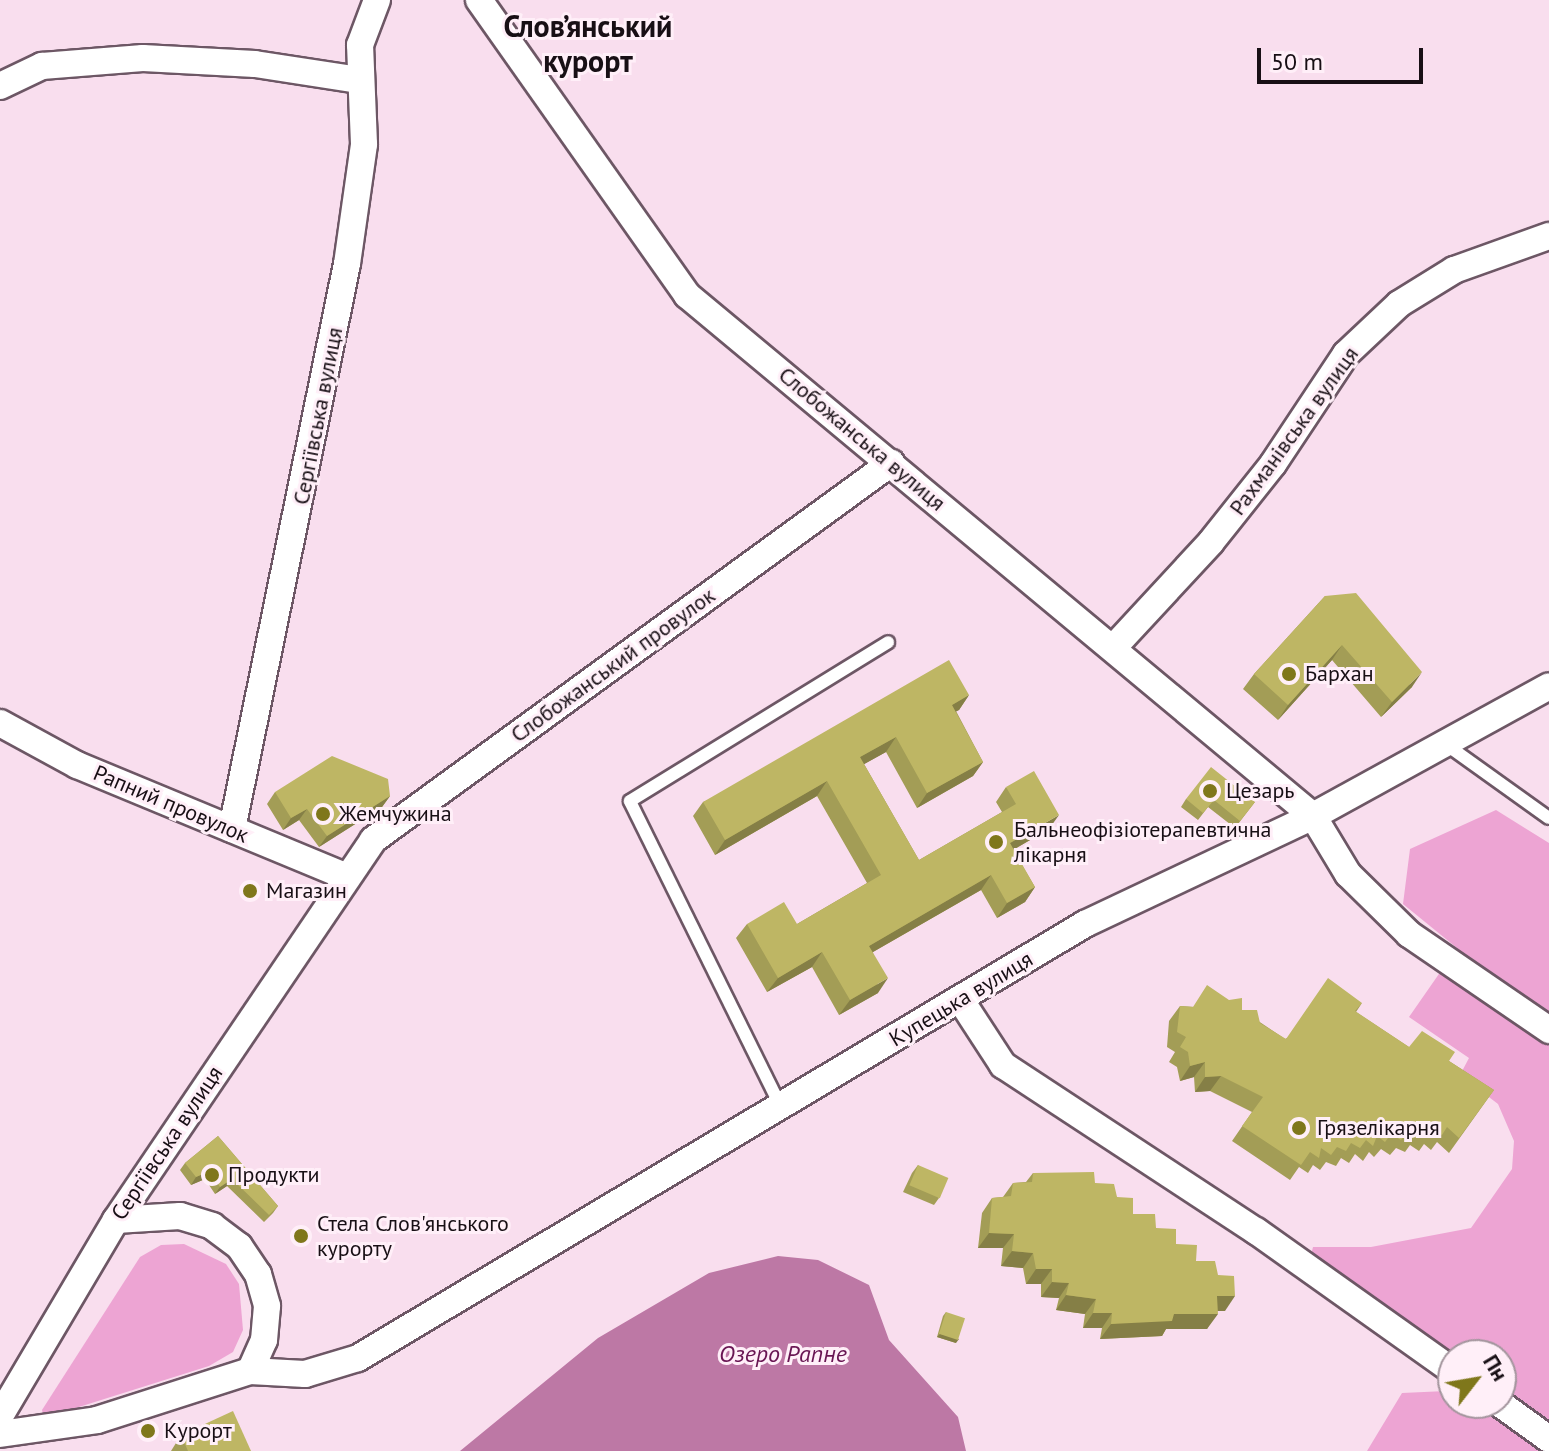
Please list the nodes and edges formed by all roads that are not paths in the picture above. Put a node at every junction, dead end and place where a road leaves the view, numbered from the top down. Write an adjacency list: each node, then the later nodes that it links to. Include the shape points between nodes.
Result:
1 (377, 0): 3 (street, Сергіївська вулиця, via 360,45)
2 (479, 0): 6 (street, Слобожанська вулиця, via 687,295)
3 (360, 80): 4 (street, via 255,64 143,58 42,66); 14 (street, Сергіївська вулиця, via 364,144 347,264)
4 (0, 86)
5 (1549, 236): 8 (street, Рахманівська вулиця, via 1454,270 1399,304 1346,354 1273,464 1211,542)
6 (891, 463): 8 (street, Слобожанська вулиця); 15 (street, Слобожанський провулок, via 373,840)
7 (888, 642): 18 (lane, via 630,801)
8 (1113, 648): 12 (street, Слобожанська вулиця)
9 (1549, 686): 11 (street, Купецька вулиця)
10 (0, 723): 14 (street, Рапний провулок, via 77,765)
11 (1447, 745): 12 (street, Купецька вулиця); 13 (lane)
12 (1313, 816): 16 (street, Купецька вулиця, via 1085,924); 17 (street, Слобожанська вулиця, via 1348,874 1409,934)
13 (1549, 818)
14 (232, 829): 15 (street, Рапний провулок)
15 (345, 876): 19 (street, Сергіївська вулиця)
16 (960, 999): 18 (street, Купецька вулиця); 20 (street, via 1003,1065 1256,1231)
17 (1549, 1030)
18 (781, 1107): 21 (street, Купецька вулиця, via 389,1342 305,1374)
19 (116, 1220): 21 (street, via 180,1216 212,1226 239,1246 258,1274 267,1306 264,1340); 22 (street, Сергіївська вулиця)
20 (1437, 1360)
21 (250, 1371): 24 (street, via 97,1420)
22 (0, 1416)
23 (1517, 1416): 25 (street)
24 (0, 1434)
25 (1549, 1439)

